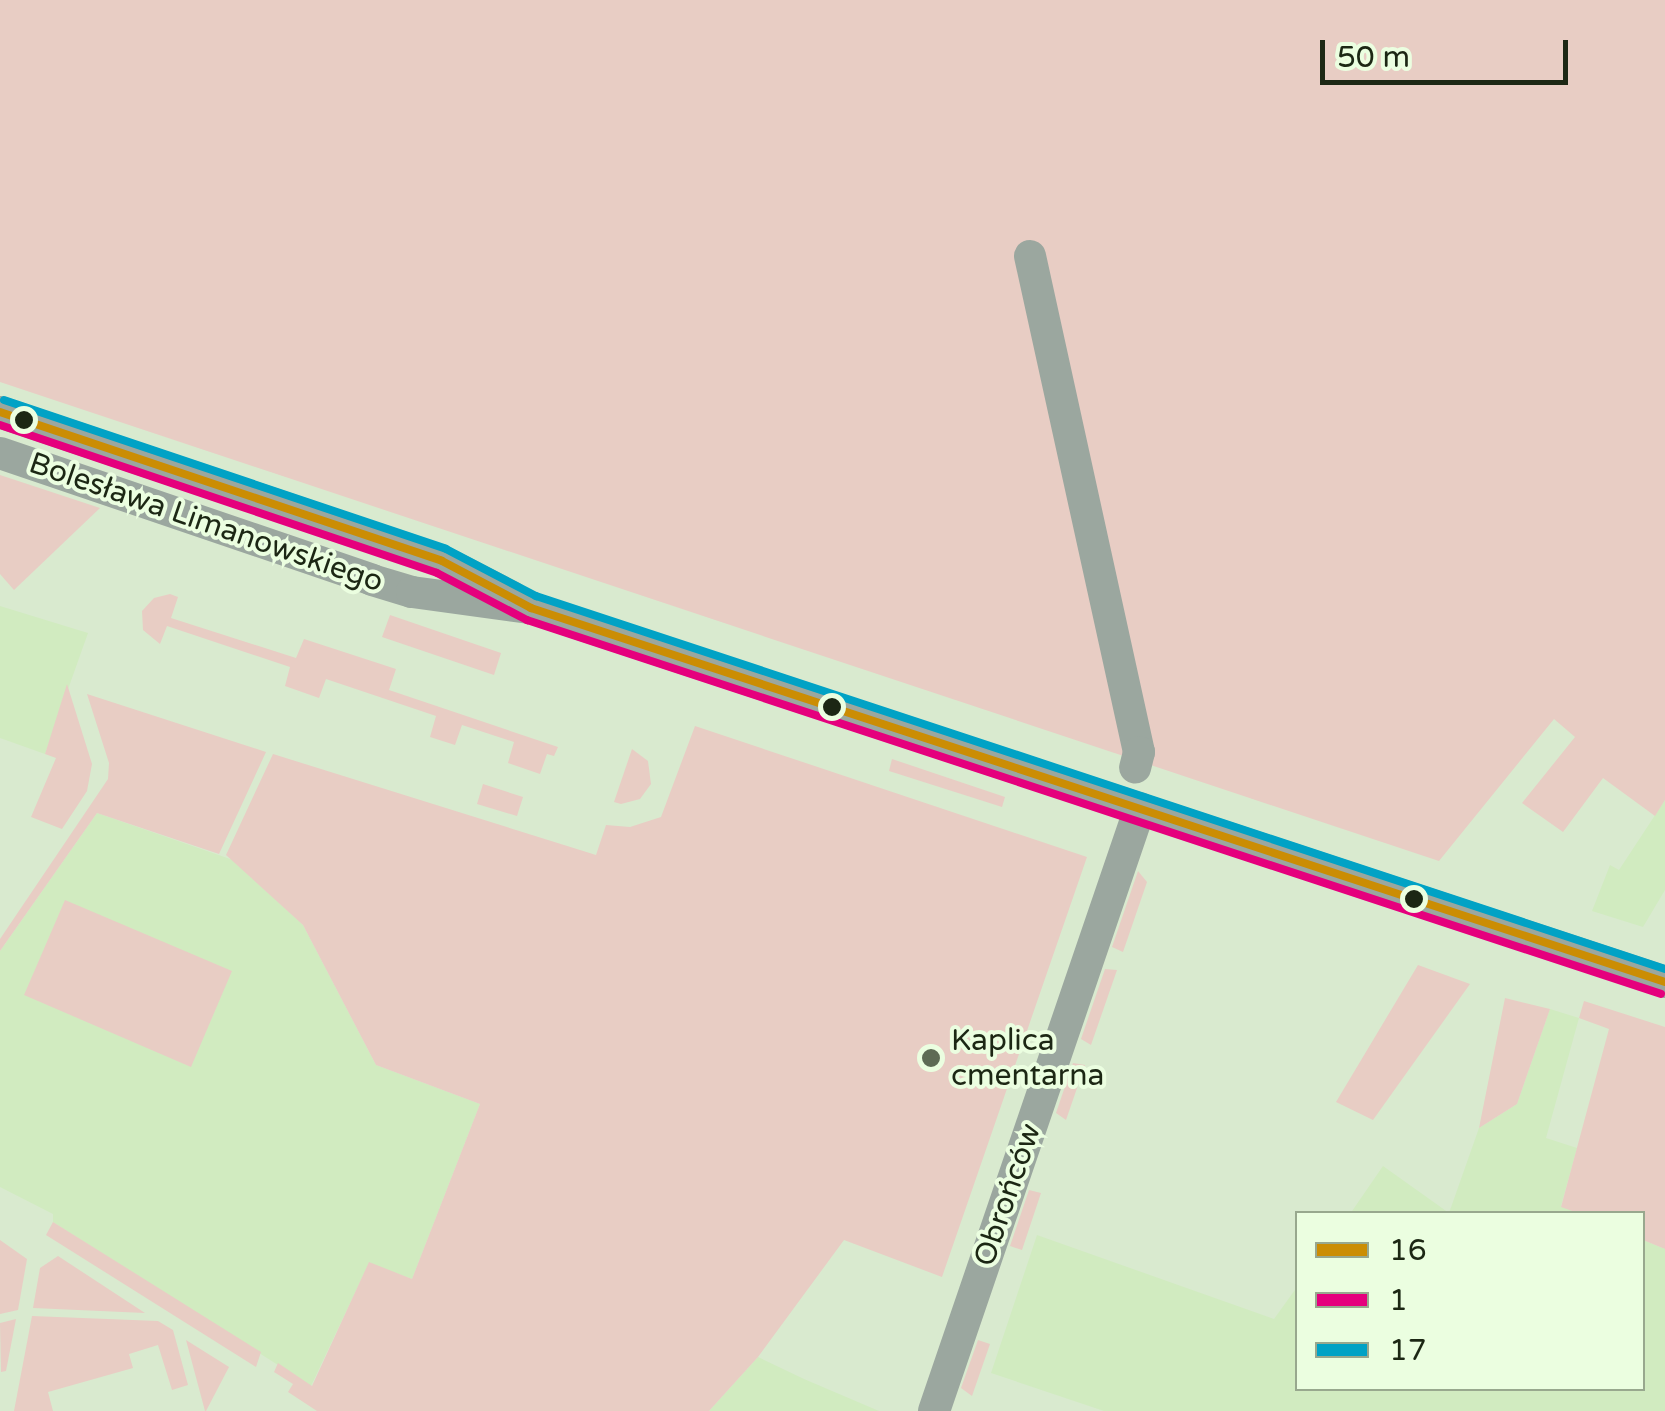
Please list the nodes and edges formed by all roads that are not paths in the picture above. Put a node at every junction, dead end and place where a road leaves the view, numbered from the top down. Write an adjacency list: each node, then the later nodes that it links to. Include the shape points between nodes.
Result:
1 (1030, 256): 5 (street, via 1139,752)
2 (0, 412): 4 (street, Bolesława Limanowskiego, via 442,561)
3 (0, 453): 4 (street, Bolesława Limanowskiego, via 412,592)
4 (531, 608): 6 (street, Bolesława Limanowskiego)
5 (1135, 768)
6 (1140, 808): 7 (street, Bolesława Limanowskiego); 8 (street, Obrońców)
7 (1665, 982)
8 (934, 1411)

